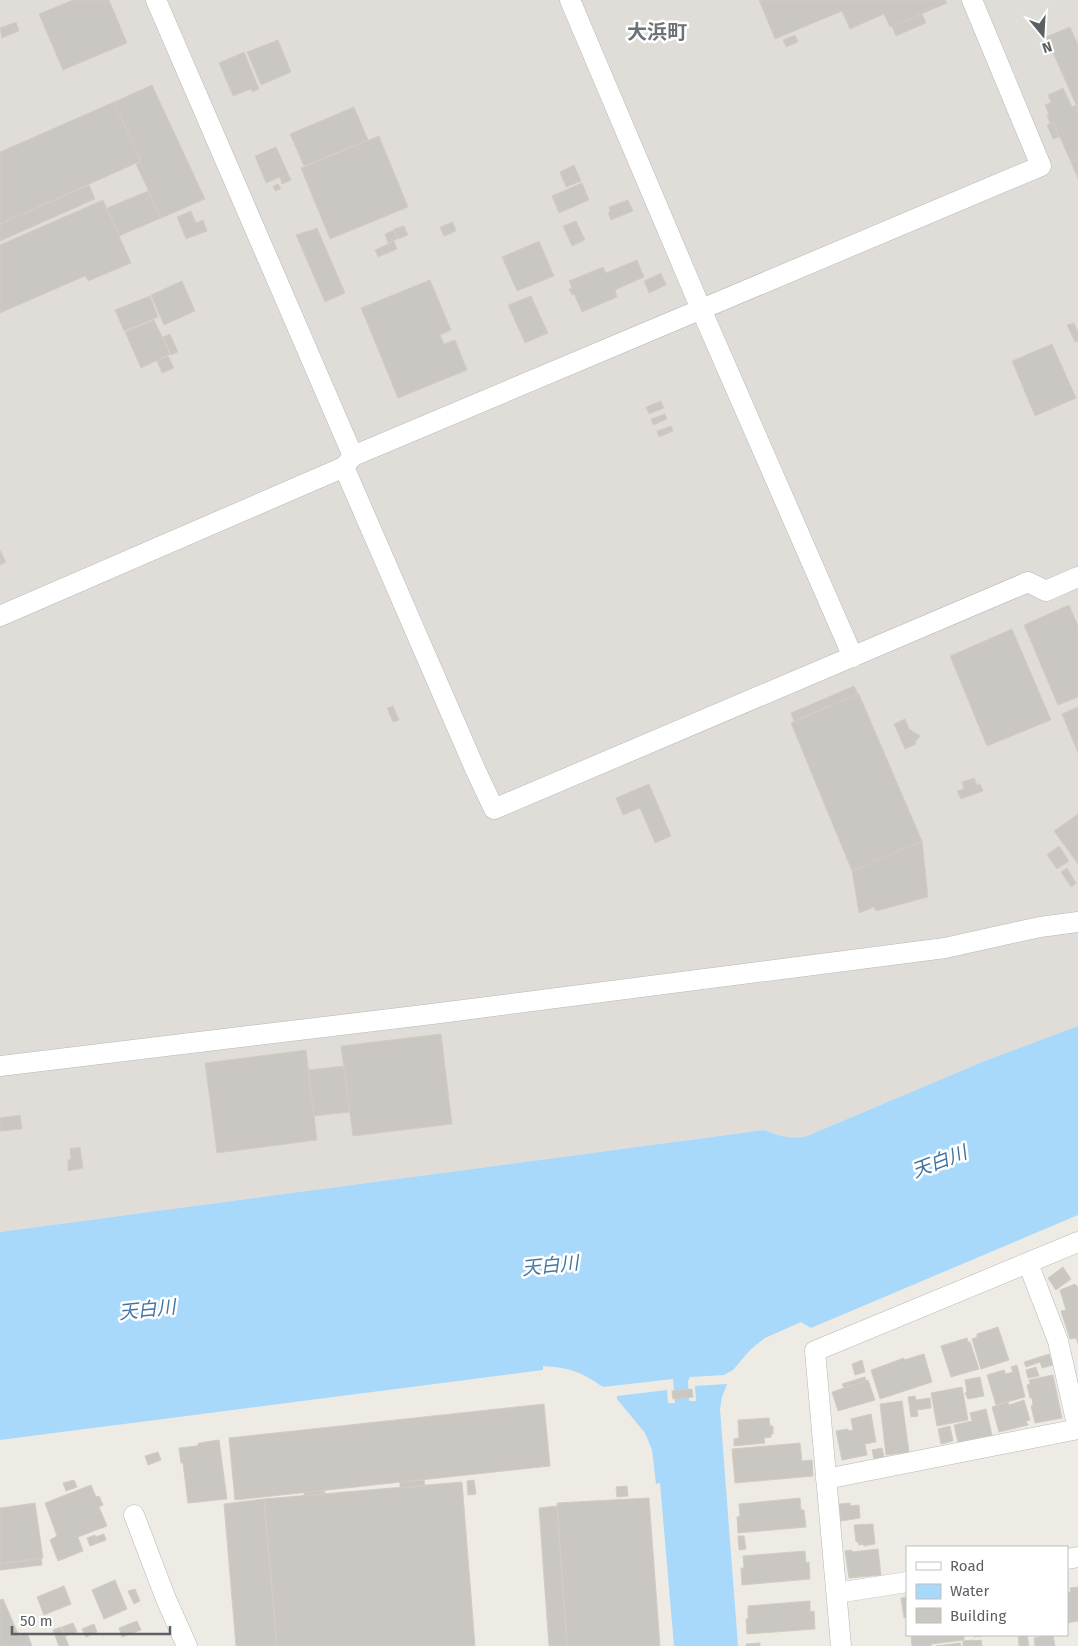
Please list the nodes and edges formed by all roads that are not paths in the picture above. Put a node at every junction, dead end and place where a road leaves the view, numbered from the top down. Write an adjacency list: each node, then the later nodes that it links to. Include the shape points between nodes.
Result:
1 (156, 0): 5 (street)
2 (570, 0): 4 (street)
3 (972, 0): 4 (street, via 1041,166)
4 (701, 309): 5 (street); 8 (street)
5 (348, 461): 7 (street); 8 (street, via 494,809)
6 (1078, 577): 8 (street, via 1046,591 1028,582)
7 (0, 616)
8 (853, 657)
9 (1078, 922): 10 (street, via 1040,926 945,948)
10 (0, 1066)
11 (1078, 1242): 12 (street)
12 (1028, 1263): 13 (street, via 1058,1341); 14 (street, via 815,1351)
13 (1078, 1429): 14 (street)
14 (826, 1479): 17 (street)
15 (134, 1515): 18 (street)
16 (906, 1582): 17 (street)
17 (836, 1592): 19 (street)
18 (187, 1646)
19 (841, 1646)

